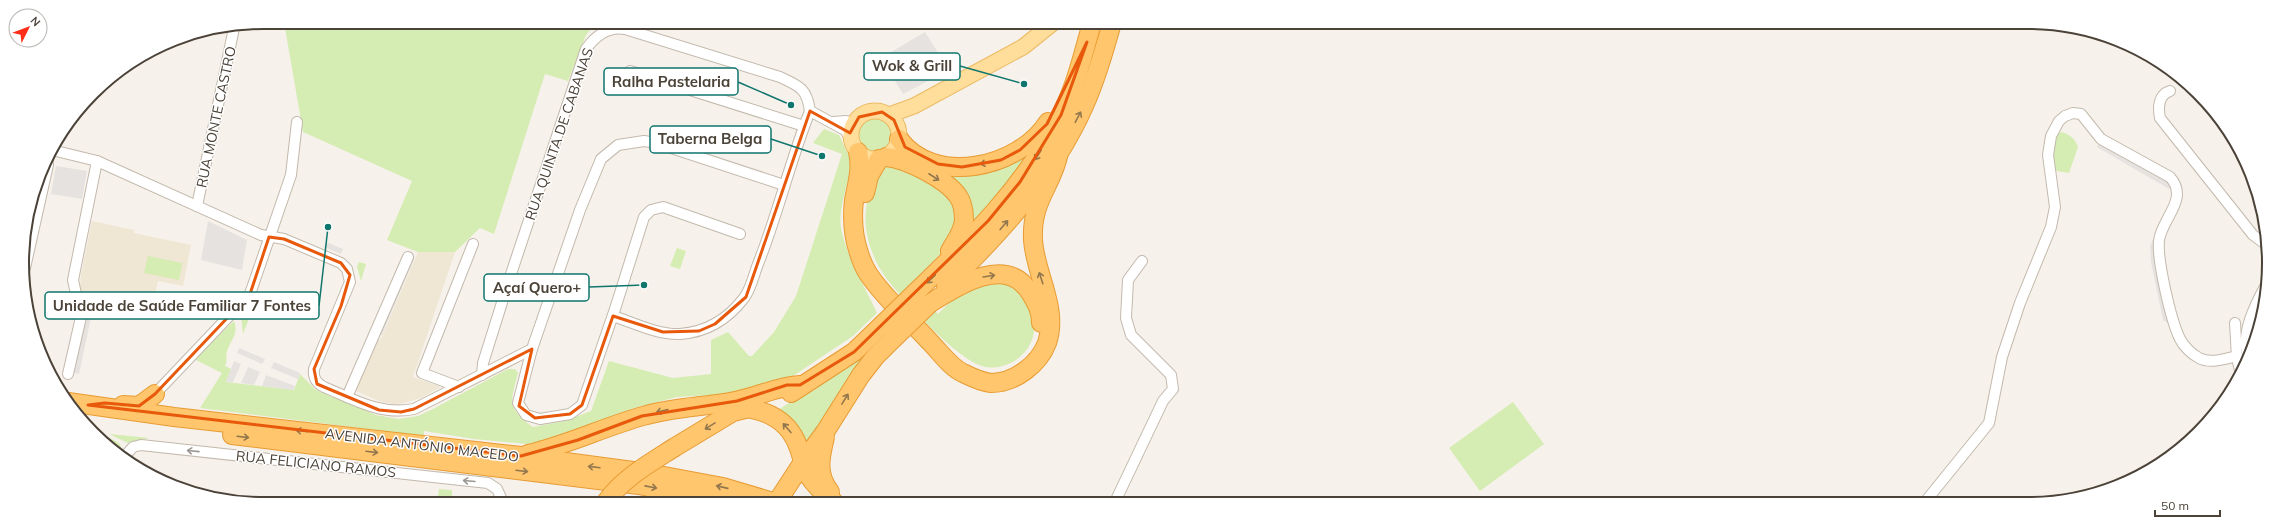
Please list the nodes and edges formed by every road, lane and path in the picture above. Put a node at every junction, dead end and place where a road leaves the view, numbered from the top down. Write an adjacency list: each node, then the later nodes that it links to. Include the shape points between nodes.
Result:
1 (611, 29): 44 (street, RUA QUINTA DE CABANAS, via 595,38 586,49 511,274 483,363)
2 (625, 29): 11 (street, RUA QUINTA DE CABANAS, via 797,85 808,96)
3 (1045, 29): 10 (main road, via 1023,46)
4 (1090, 29): 7 (highway)
5 (1110, 29): 20 (highway, one-way to 5, via 1084,107)
6 (233, 31): 25 (street, RUA MONTE CASTRO)
7 (1086, 42): 17 (highway, one-way to 17, via 1047,124 1020,150 1001,160 962,168 938,164 911,153); 33 (highway, one-way to 33, via 1076,80 1045,143 1015,188 988,221)
8 (630, 71): 16 (street)
9 (2170, 91): 28 (street, via 2162,96 2159,104 2160,118 2253,235)
10 (914, 106): 12 (main road); 17 (main road, via 903,121)
11 (810, 111): 14 (street); 16 (street)
12 (889, 115): 15 (main road, via 874,111 859,117); 17 (main road, via 897,126)
13 (297, 122): 27 (street, via 291,175)
14 (833, 122): 15 (street); 18 (street, via 845,130)
15 (854, 123): 18 (main road)
16 (804, 126): 24 (street)
17 (899, 136): 21 (main road, via 897,146)
18 (855, 146): 20 (highway, one-way to 20, via 860,170 852,218 859,254 869,275 945,358 961,372 991,383 1007,380 1032,366 1041,356 1046,344 1050,321 1033,242 1033,222 1035,209 1057,167); 21 (main road, via 872,159)
19 (57, 151): 22 (street)
20 (1059, 152): 34 (highway, one-way to 20, via 998,233 1032,192)
21 (882, 158): 33 (highway, one-way to 33, via 908,163 929,174 958,196 963,208 964,221 961,233 950,250); 34 (highway, one-way to 21, via 974,278 993,274 1005,276 1028,289 1037,304 1041,314 1038,341 1026,359 1015,367 992,374 979,371 966,366 951,355 886,286 876,271 863,234 862,214 869,176)
22 (96, 161): 25 (street); 43 (street, via 73,280 81,317)
23 (45, 177): 30 (street)
24 (784, 185): 36 (street, via 746,296 715,324 699,331 679,334 663,332); 40 (street, via 656,143 630,142 612,148 601,158 580,210)
25 (197, 206): 27 (street, via 261,236)
26 (740, 234): 36 (street, via 663,208 651,210 644,217)
27 (269, 237): 47 (street, via 250,294); 48 (street, via 284,239 341,263 347,269 350,282 313,376 317,384)
28 (2261, 240)
29 (473, 244): 46 (street, via 422,373)
30 (30, 245)
31 (408, 257): 48 (street)
32 (1142, 261): 64 (street, via 1128,280 1126,318 1131,335 1171,375 1173,389 1163,401)
33 (945, 265): 34 (highway, one-way to 34)
34 (923, 298): 38 (highway, bridge)
35 (2259, 299): 39 (street, via 2250,319)
36 (613, 316): 40 (street, via 582,405 575,412 550,418 531,417 519,406)
37 (2235, 323): 41 (street)
38 (887, 333): 45 (highway); 53 (highway, one-way to 38, via 875,357)
39 (2249, 341)
40 (532, 350): 44 (street)
41 (2237, 356): 42 (street); 65 (street, via 2219,360 2198,358 2180,339 2173,323 2159,240 2176,201 2176,184 2101,138 2081,114 2065,116 2055,127 2048,147 2055,195 2052,227 2020,303 2002,356 1989,423)
42 (2239, 364)
43 (68, 374)
44 (482, 375): 46 (street)
45 (800, 385): 49 (highway, via 787,385 737,401); 50 (highway, via 778,401)
46 (459, 386): 48 (street, via 414,409 401,412 379,410)
47 (154, 394): 51 (highway, via 139,406 105,403); 52 (highway, via 154,406)
48 (347, 397)
49 (695, 407): 50 (highway); 55 (highway, one-way to 55, via 642,416 578,440)
50 (750, 409): 56 (highway, one-way to 50, via 797,444 786,427 771,414); 58 (highway, one-way to 58, bridge, via 733,412 675,447 634,474)
51 (84, 411): 52 (highway, AVENIDA ANTÓNIO MACEDO); 59 (highway, AVENIDA ANTÓNIO MACEDO, one-way to 59, via 639,485)
52 (174, 417): 55 (highway, AVENIDA ANTÓNIO MACEDO, one-way to 52)
53 (826, 432): 56 (highway); 63 (highway, via 820,456 821,473 824,484)
54 (127, 454): 57 (street, RUA FELICIANO RAMOS, one-way to 54, via 497,489 488,483 141,445 133,447)
55 (521, 456): 60 (highway, AVENIDA ANTÓNIO MACEDO, one-way to 55, via 686,479)
56 (799, 469): 61 (highway); 62 (highway)
57 (501, 497)
58 (610, 497)
59 (697, 497)
60 (757, 497)
61 (780, 497)
62 (828, 497)
63 (836, 497)
64 (1117, 497)
65 (1929, 497)

